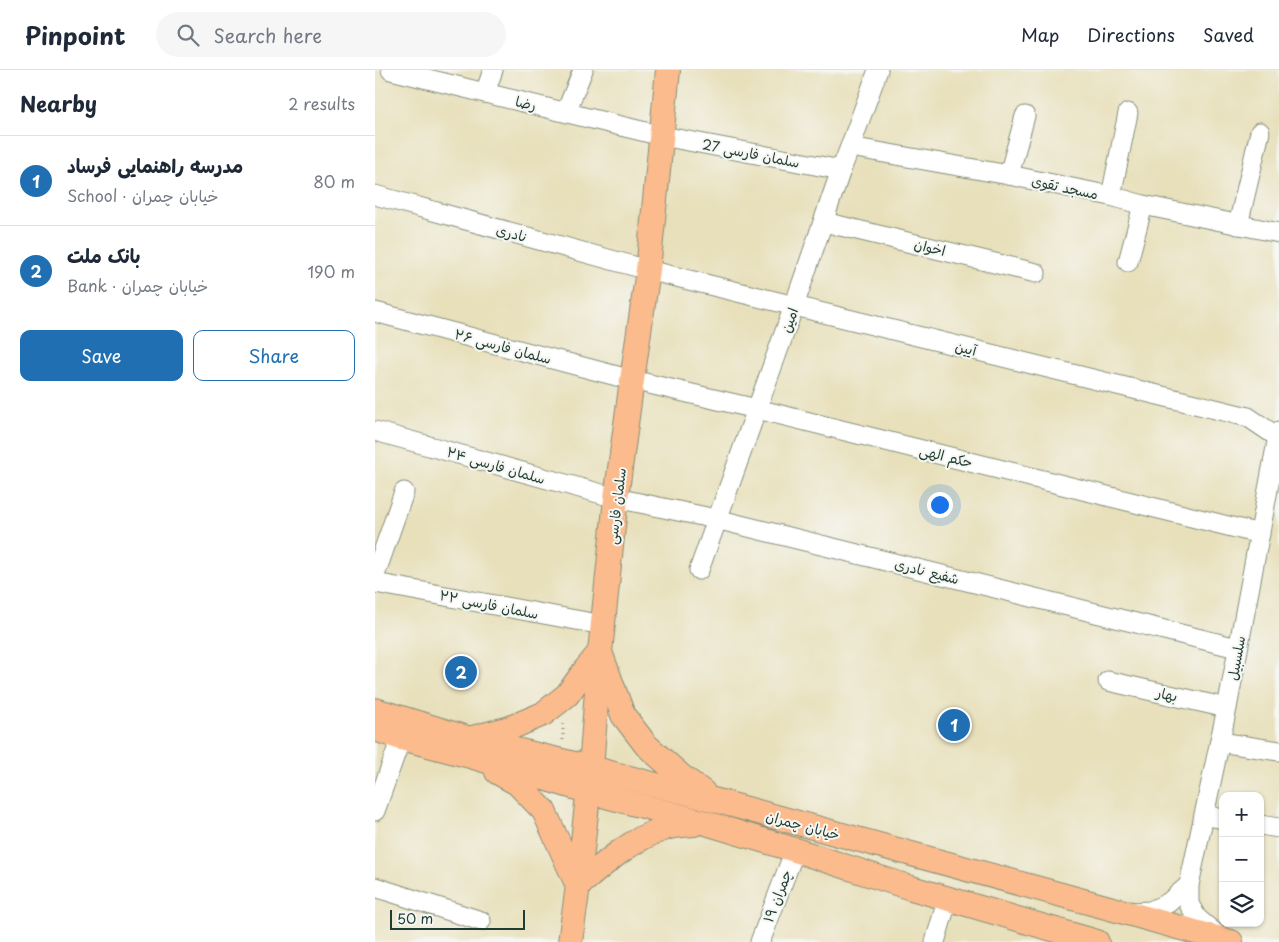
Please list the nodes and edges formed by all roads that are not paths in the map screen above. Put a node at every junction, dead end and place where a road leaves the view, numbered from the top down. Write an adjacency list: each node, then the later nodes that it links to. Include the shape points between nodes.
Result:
1 (391, 70): 6 (street, رضا)
2 (493, 70): 6 (street)
3 (583, 70): 7 (street)
4 (668, 70): 11 (main road, سلمان فارسی)
5 (878, 70): 12 (street, امین)
6 (485, 93): 7 (street, رضا)
7 (566, 112): 11 (street, رضا)
8 (1128, 113): 16 (street)
9 (1025, 116): 14 (street)
10 (1260, 132): 19 (street)
11 (662, 136): 13 (street, سلمان فارسی 27); 22 (main road, سلمان فارسی)
12 (850, 147): 13 (street, امین); 14 (street, مسجد تقوی)
13 (841, 170): 18 (street, امین)
14 (1009, 175): 16 (street, مسجد تقوی)
15 (375, 195): 22 (street, نادری)
16 (1111, 196): 17 (street, مسجد تقوی)
17 (1143, 205): 19 (street, مسجد تقوی); 21 (street)
18 (824, 222): 23 (street, اخوان); 24 (street, امین)
19 (1238, 225): 20 (street, مسجد تقوی)
20 (1279, 233)
21 (1128, 262)
22 (648, 270): 24 (street, آیین); 26 (main road, سلمان فارسی)
23 (1036, 273)
24 (794, 306): 27 (street, امین); 29 (street, آیین, via 1248,417)
25 (375, 312): 26 (street, سلمان فارسی ۲۶)
26 (632, 380): 27 (street, حکم الهی); 31 (main road, سلمان فارسی)
27 (757, 408): 32 (street, امین); 33 (street, حکم الهی)
28 (375, 431): 31 (street, سلمان فارسی ۲۴)
29 (1279, 436): 33 (street, سلسبیل)
30 (404, 492): 35 (street)
31 (616, 498): 32 (street, شفیع نادری); 37 (main road, سلمان فارسی)
32 (717, 519): 34 (street, امین); 38 (street, شفیع نادری)
33 (1260, 534): 38 (street, سلسبیل)
34 (699, 570)
35 (375, 575)
36 (375, 583): 37 (street, سلمان فارسی ۲۲)
37 (603, 625): 39 (main road, سلمان فارسی)
38 (1237, 648): 41 (street, سلسبیل)
39 (600, 652): 46 (main road, via 567,695 543,714); 48 (main road, سلمان فارسی); 50 (main road, via 623,714 646,745)
40 (1108, 681): 41 (street, بهار)
41 (1227, 708): 45 (street, سلسبیل)
42 (375, 710): 46 (main road, خیابان چمران)
43 (375, 729): 44 (main road, خیابان چمران)
44 (401, 738): 46 (main road, خیابان چمران); 51 (street)
45 (1220, 742): 47 (street); 52 (street, سلسبیل)
46 (470, 747): 48 (main road, خیابان چمران); 49 (main road, خیابان چمران); 60 (main road, via 517,783 544,810)
47 (1279, 751)
48 (591, 768): 49 (main road, سلمان فارسی); 50 (main road, خیابان چمران)
49 (587, 791): 54 (main road, خیابان چمران); 60 (main road, سلمان فارسی)
50 (714, 800): 55 (main road, خیابان چمران)
51 (375, 812)
52 (1204, 815): 53 (street); 59 (street, سلسبیل)
53 (1219, 817)
54 (706, 823): 58 (main road, خیابان چمران); 60 (main road, via 664,828 629,845)
55 (804, 825): 58 (main road); 63 (main road, خیابان چمران)
56 (1264, 826): 57 (street)
57 (1279, 828)
58 (795, 850): 62 (main road, خیابان چمران); 67 (street, چمران ۱۹)
59 (1189, 885): 63 (street, via 1168,903 1150,911); 65 (street, سلسبیل, via 1189,904 1197,918)
60 (578, 886): 66 (main road, سلمان فارسی)
61 (375, 887): 64 (street)
62 (949, 898): 68 (street); 69 (main road, خیابان چمران)
63 (1124, 912): 65 (main road, خیابان چمران)
64 (481, 921)
65 (1227, 941)
66 (570, 942)
67 (760, 942)
68 (935, 942)
69 (1097, 942)

